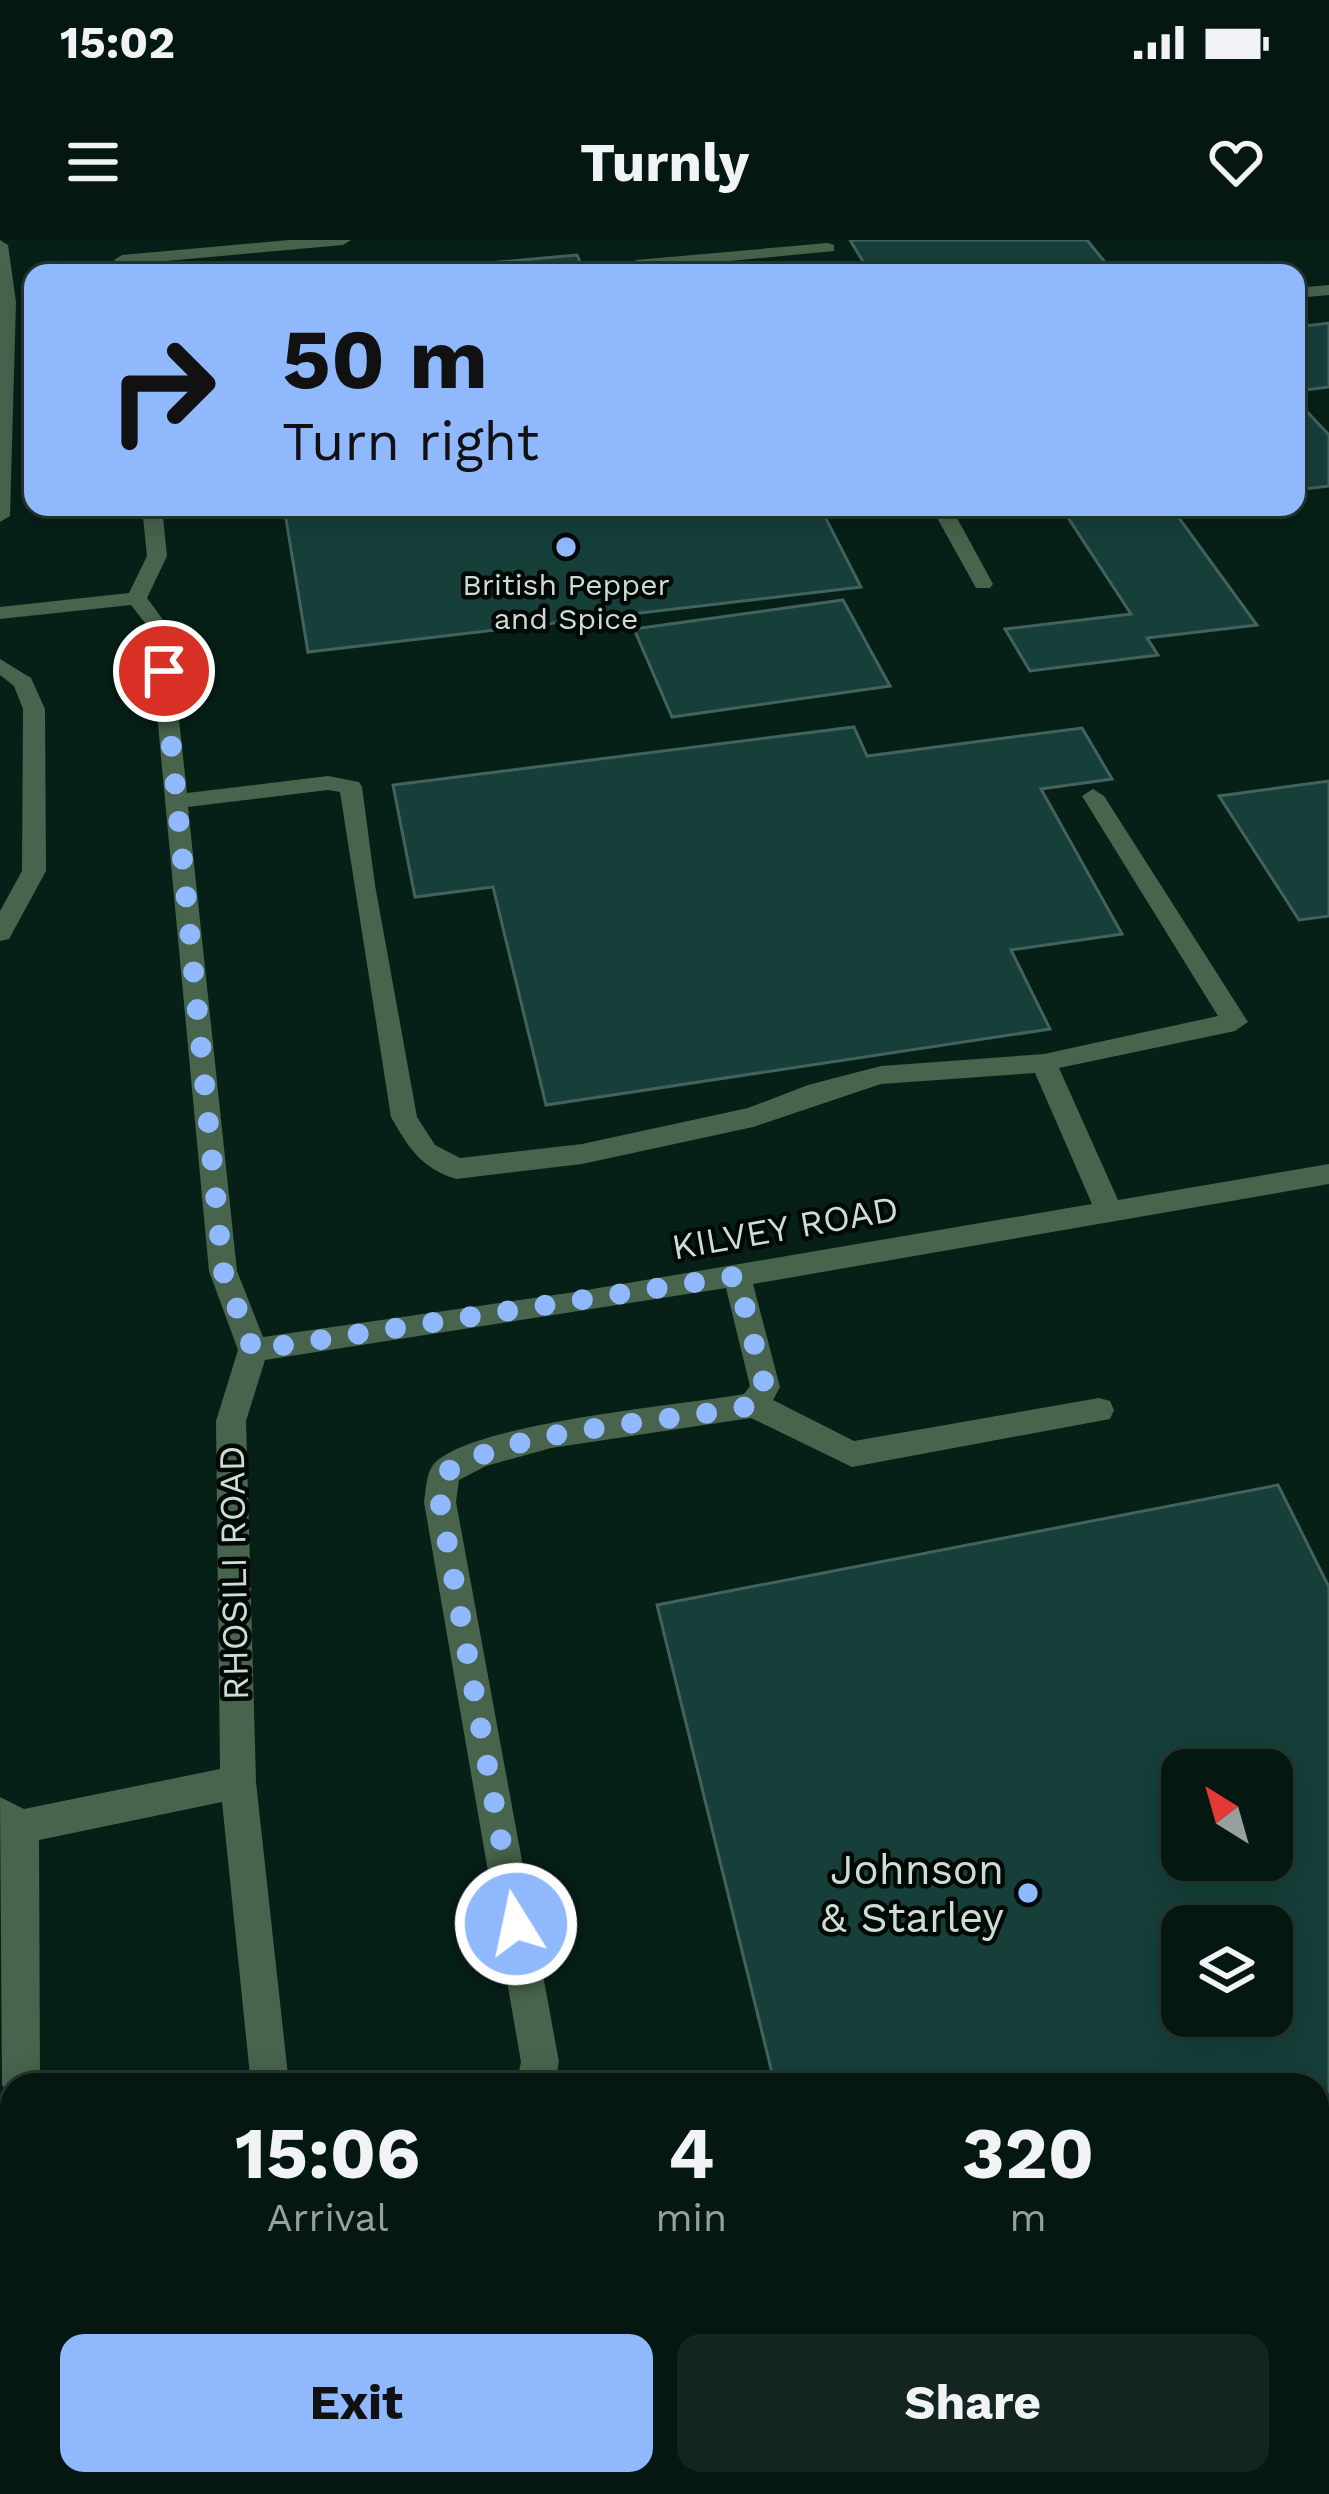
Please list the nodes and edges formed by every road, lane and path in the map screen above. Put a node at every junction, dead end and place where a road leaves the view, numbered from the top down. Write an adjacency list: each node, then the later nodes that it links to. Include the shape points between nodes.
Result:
1 (343, 240): 4 (street)
2 (0, 245): 6 (street, via 8,302)
3 (829, 248): 5 (street)
4 (147, 264)
5 (635, 264)
6 (0, 516)
7 (153, 516): 10 (street, via 157,556)
8 (946, 516): 9 (street)
9 (983, 584)
10 (137, 598): 11 (street); 14 (street, via 159,628)
11 (0, 613)
12 (0, 665): 15 (street, via 23,683 34,709 34,871)
13 (1093, 796): 16 (street, via 1235,1022)
14 (176, 801): 16 (street, via 351,787 404,1117 425,1152 456,1169 582,1154 753,1117 881,1075); 20 (street, via 223,1271)
15 (0, 933)
16 (1044, 1063): 18 (street)
17 (1329, 1174): 18 (street, KILVEY ROAD)
18 (1109, 1212): 19 (street, KILVEY ROAD)
19 (737, 1276): 20 (street, KILVEY ROAD); 21 (street, via 765,1387)
20 (253, 1350): 23 (street, RHOSILI ROAD, via 231,1421)
21 (754, 1405): 22 (street, via 852,1454); 27 (street, via 552,1438 465,1460 445,1473 440,1502)
22 (1099, 1410)
23 (238, 1782): 24 (street); 26 (street, RHOSILI ROAD)
24 (10, 1821): 25 (street)
25 (20, 2073)
26 (269, 2073)
27 (538, 2073)

